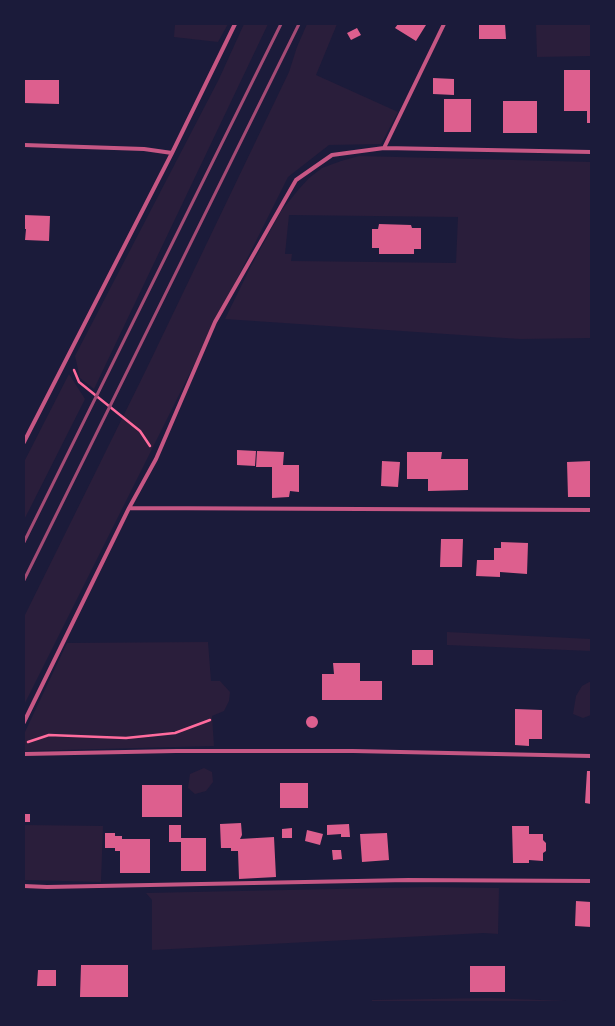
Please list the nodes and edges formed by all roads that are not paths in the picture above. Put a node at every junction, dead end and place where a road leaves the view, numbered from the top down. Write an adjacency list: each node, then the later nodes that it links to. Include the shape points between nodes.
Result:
1 (235, 24): 6 (street)
2 (444, 24): 4 (street)
3 (24, 145): 6 (street, via 144,149)
4 (384, 148): 5 (street); 8 (street, via 332,155 296,180 215,322 156,459)
5 (591, 152)
6 (172, 153): 7 (street)
7 (24, 442)
8 (129, 508): 9 (street); 10 (street)
9 (591, 510)
10 (24, 722)
11 (24, 754): 12 (street, via 352,751)
12 (591, 756)
13 (591, 881): 14 (street, via 408,880)
14 (24, 886)

